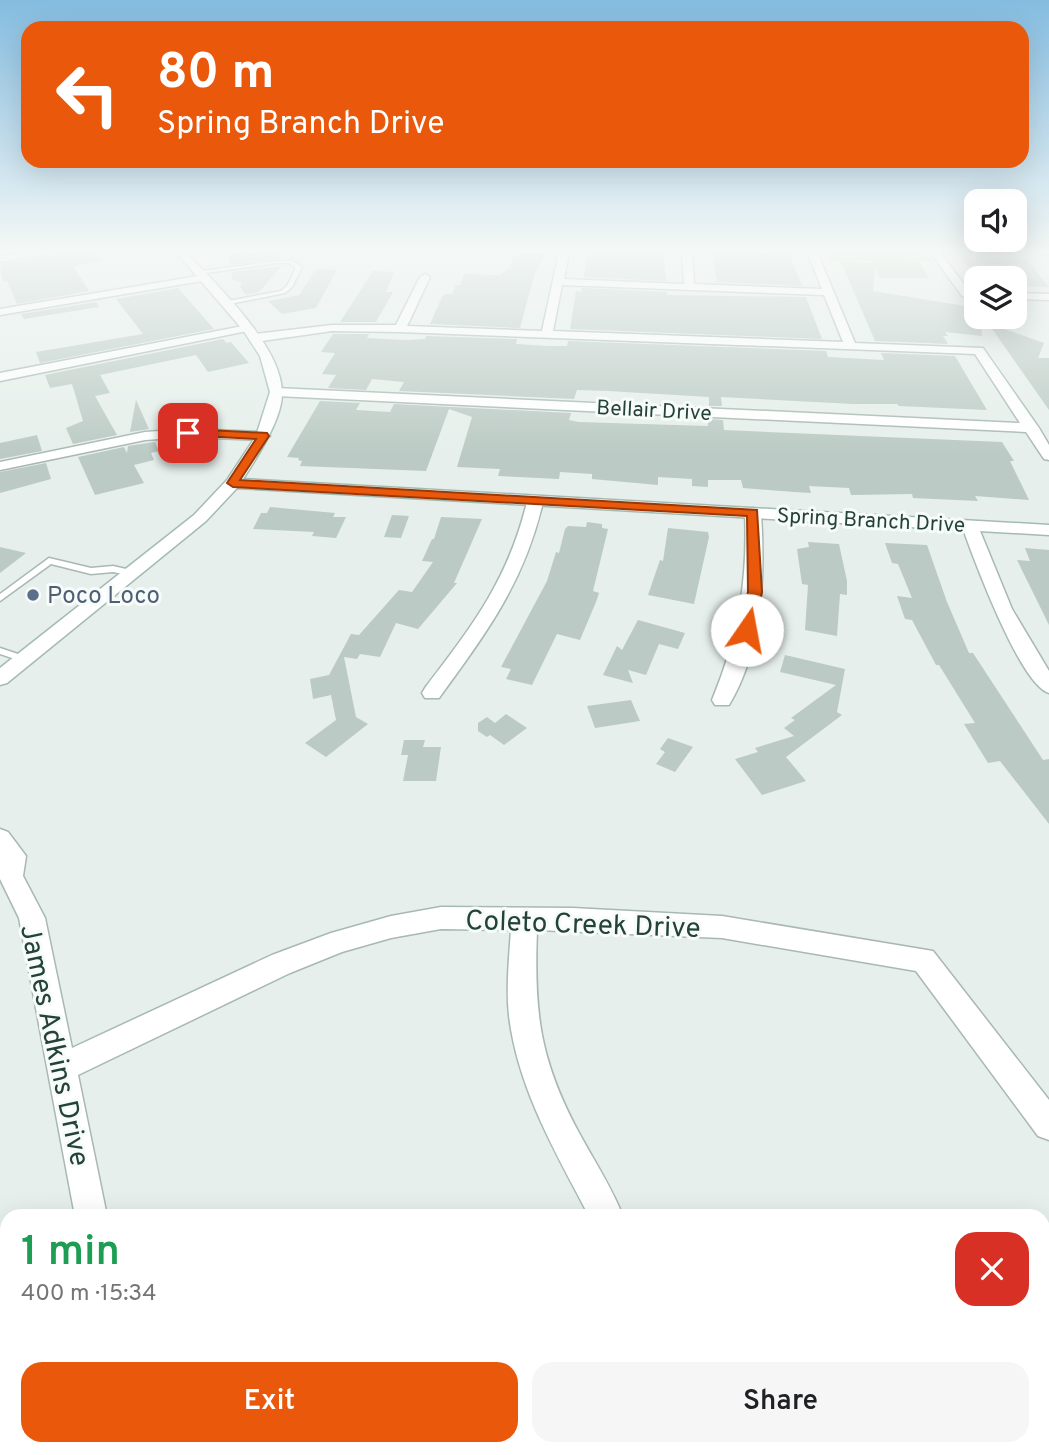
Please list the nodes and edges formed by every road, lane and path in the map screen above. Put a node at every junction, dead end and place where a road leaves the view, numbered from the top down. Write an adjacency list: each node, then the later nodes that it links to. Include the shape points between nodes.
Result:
1 (240, 320): 6 (street)
2 (404, 320): 5 (street)
3 (550, 320): 7 (street)
4 (839, 320): 8 (street)
5 (400, 329): 6 (street); 7 (street)
6 (252, 333): 9 (street); 10 (street, via 266,356)
7 (547, 334): 8 (street)
8 (850, 346): 11 (street, via 979,351)
9 (0, 377)
10 (276, 392): 11 (street, Bellair Drive); 12 (street)
11 (1032, 428): 13 (street)
12 (263, 436): 14 (street, via 145,436); 15 (street)
13 (1049, 456)
14 (0, 466)
15 (233, 483): 16 (street, Spring Branch Drive); 20 (street, via 200,518)
16 (535, 502): 17 (street, Spring Branch Drive); 26 (street, via 517,567 488,618)
17 (753, 513): 18 (street, Spring Branch Drive); 27 (street, via 755,592)
18 (970, 526): 19 (street, Spring Branch Drive); 25 (street, via 1006,618)
19 (1049, 530)
20 (132, 573): 21 (lane, via 91,571 49,561); 23 (street)
21 (0, 598)
22 (0, 651): 23 (lane)
23 (24, 659): 24 (street)
24 (0, 678)
25 (1049, 686)
26 (432, 693)
27 (722, 700)
28 (0, 839): 29 (street, James Adkins Drive, via 14,856)
29 (5, 875): 31 (street, James Adkins Drive, via 32,918)
30 (524, 919): 31 (street, Coleto Creek Drive, via 442,918 340,941); 32 (street, Coleto Creek Drive, via 722,927 924,960); 34 (street, via 523,1017 532,1060 554,1116)
31 (63, 1067): 33 (street, James Adkins Drive)
32 (1049, 1125)
33 (90, 1209)
34 (603, 1209)

